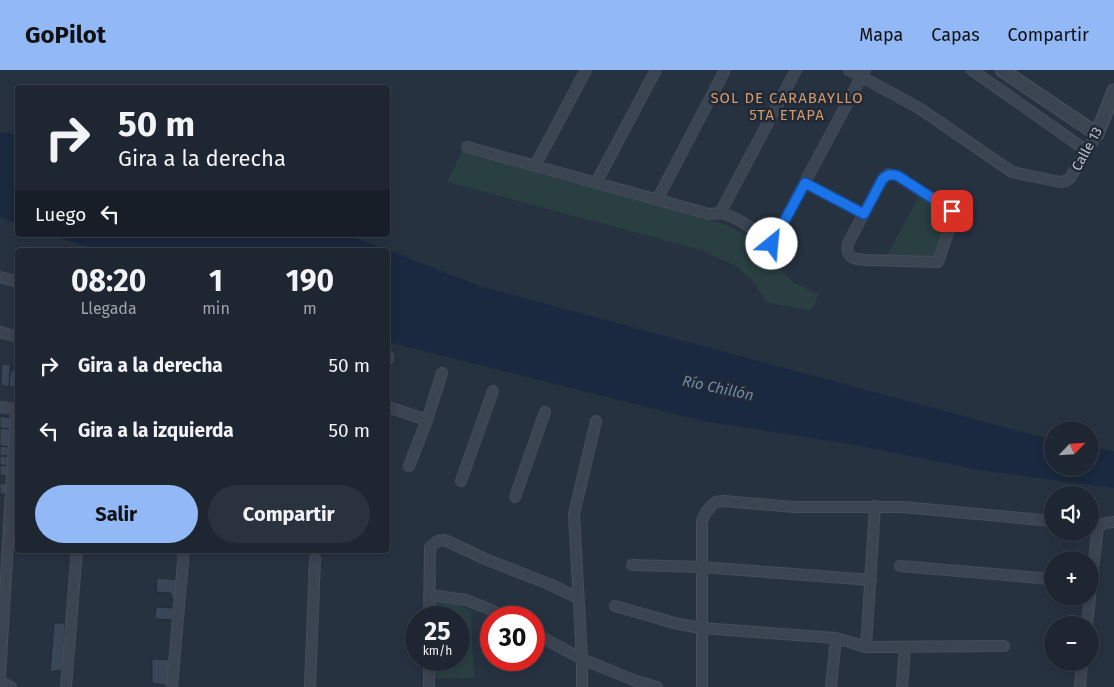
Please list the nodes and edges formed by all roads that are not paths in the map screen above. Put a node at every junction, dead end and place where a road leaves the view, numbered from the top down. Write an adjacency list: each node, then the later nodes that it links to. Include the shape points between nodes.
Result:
1 (586, 70): 13 (street)
2 (656, 70): 14 (street)
3 (725, 70): 16 (street)
4 (796, 70): 17 (street)
5 (849, 70): 8 (street)
6 (972, 70): 12 (street)
7 (1002, 70): 10 (street)
8 (863, 73): 12 (street, Calle 13, via 1012,172 1066,181); 15 (street)
9 (1114, 91): 10 (street, Calle 13)
10 (1097, 134): 12 (street, Calle 13)
11 (467, 147): 13 (street)
12 (1087, 151)
13 (535, 166): 14 (street)
14 (596, 183): 16 (street)
15 (805, 183): 17 (street, via 772,244 739,220); 18 (street)
16 (657, 200): 17 (street, via 709,214)
17 (720, 213)
18 (864, 214): 18 (street, via 848,243 850,256 865,260 936,263 954,215 898,176 889,174 882,180)
19 (0, 277): 20 (street)
20 (15, 281)
21 (0, 332): 22 (street)
22 (15, 336)
23 (442, 373): 29 (street)
24 (493, 391): 33 (street)
25 (0, 407): 27 (street)
26 (390, 408): 29 (street)
27 (15, 409)
28 (545, 412): 34 (street)
29 (427, 420): 32 (street)
30 (596, 421): 48 (street, via 574,514)
31 (15, 426): 61 (street)
32 (409, 466)
33 (461, 481)
34 (515, 497)
35 (876, 506): 36 (street); 44 (street, via 793,507 720,501 708,508 702,521); 46 (street)
36 (1044, 521)
37 (1114, 522): 38 (street)
38 (1099, 525)
39 (77, 553): 65 (street)
40 (184, 553): 66 (street)
41 (315, 559): 67 (street)
42 (632, 565): 44 (street)
43 (900, 566): 45 (street)
44 (702, 567): 46 (street); 52 (street)
45 (1044, 578)
46 (871, 580): 56 (street)
47 (429, 595): 48 (street, via 430,547 438,540 444,540); 49 (street); 50 (street, via 466,600)
48 (578, 598): 58 (street)
49 (429, 606)
50 (481, 606)
51 (616, 606): 52 (street)
52 (702, 628): 53 (street); 71 (street)
53 (836, 638): 56 (street); 72 (street)
54 (545, 639): 58 (street)
55 (1004, 646): 57 (street)
56 (866, 647): 57 (street)
57 (905, 647): 73 (street)
58 (582, 659): 63 (street); 69 (street)
59 (429, 671): 68 (street)
60 (1081, 671): 74 (street)
61 (0, 676)
62 (0, 681): 64 (street)
63 (636, 684): 70 (street)
64 (11, 687)
65 (66, 687)
66 (172, 687)
67 (310, 687)
68 (429, 687)
69 (582, 687)
70 (657, 687)
71 (702, 687)
72 (831, 687)
73 (902, 687)
74 (1080, 687)

